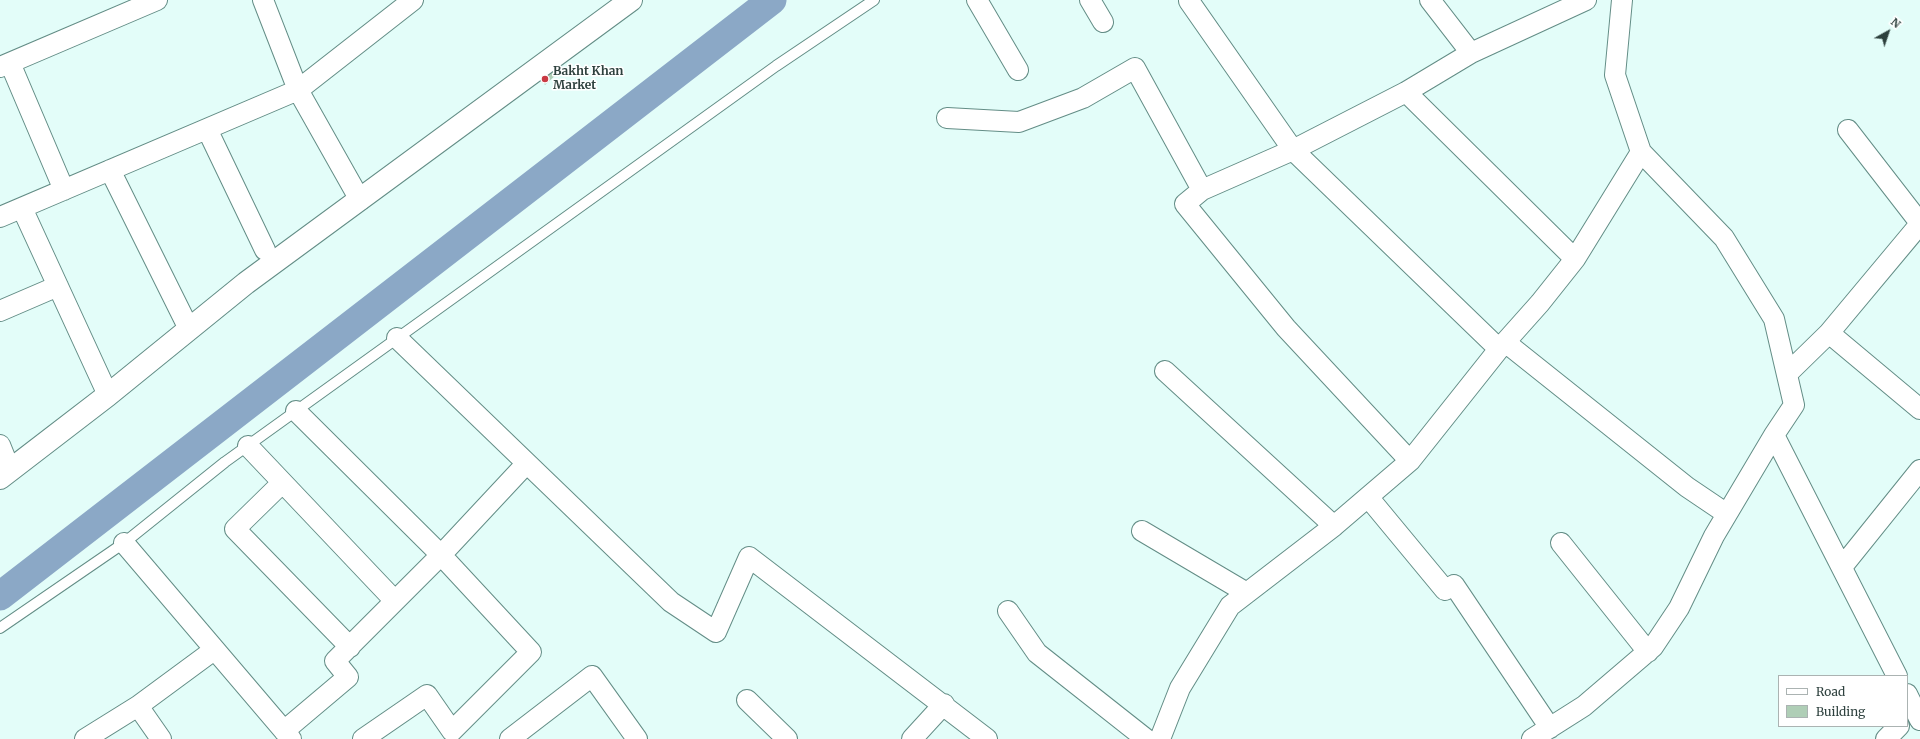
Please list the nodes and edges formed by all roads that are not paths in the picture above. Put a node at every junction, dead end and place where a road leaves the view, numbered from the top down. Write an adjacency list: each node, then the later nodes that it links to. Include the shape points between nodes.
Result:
1 (157, 0): 15 (street)
2 (263, 0): 17 (street)
3 (631, 0): 27 (street)
4 (874, 0): 37 (lane, via 776,66)
5 (977, 0): 16 (street)
6 (1090, 0): 13 (street)
7 (1430, 0): 14 (street)
8 (1586, 0): 12 (street)
9 (1622, 0): 23 (street, via 1615,75)
10 (1189, 1): 22 (street)
11 (408, 2): 17 (street)
12 (1551, 7): 14 (street)
13 (1103, 22)
14 (1471, 53): 18 (street)
15 (5, 65): 25 (street)
16 (1018, 70)
17 (298, 90): 20 (street); 27 (street)
18 (1406, 92): 22 (street); 32 (street)
19 (947, 118): 26 (street, via 1019,122 1083,98 1135,68)
20 (207, 129): 24 (street); 31 (street)
21 (1848, 130): 30 (street)
22 (1293, 150): 26 (street); 38 (street)
23 (1641, 152): 32 (street); 40 (street, via 1724,238 1774,319)
24 (110, 170): 25 (street); 35 (street)
25 (64, 190): 28 (street)
26 (1202, 190): 47 (street, via 1185,204 1286,328)
27 (360, 200): 35 (street, via 246,283)
28 (22, 208): 29 (street); 33 (street)
29 (0, 217)
30 (1920, 224): 36 (street)
31 (266, 250)
32 (1575, 258): 38 (street)
33 (58, 286): 34 (street); 41 (street)
34 (0, 311)
35 (189, 329): 41 (street)
36 (1829, 333): 40 (street); 42 (street)
37 (397, 338): 43 (lane); 48 (street)
38 (1502, 346): 47 (street); 53 (street, via 1688,488)
39 (1165, 371): 54 (street)
40 (1787, 374): 44 (street, via 1794,405)
41 (108, 395): 50 (street)
42 (1920, 409)
43 (296, 411): 46 (lane); 58 (street)
44 (1774, 435): 53 (street); 59 (street)
45 (0, 445): 50 (street)
46 (248, 446): 51 (street); 56 (lane)
47 (1410, 461): 52 (street)
48 (526, 464): 58 (street); 69 (street, via 671,602 716,632 749,557)
49 (1920, 470): 59 (street)
50 (5, 474)
51 (282, 483): 61 (street); 64 (street, via 235,529)
52 (1368, 497): 54 (street); 72 (street, via 1445,590 1454,585)
53 (1727, 514): 66 (street, via 1679,608 1654,647)
54 (1334, 526): 60 (street)
55 (1142, 531): 60 (street)
56 (124, 543): 63 (lane); 65 (street)
57 (1561, 543): 66 (street)
58 (441, 555): 61 (street); 78 (street, via 531,652 452,731 427,696)
59 (1842, 567): 67 (street)
60 (1247, 593): 74 (street, via 1230,606 1180,688)
61 (395, 601): 64 (street)
62 (1008, 611): 83 (street, via 1037,653)
63 (0, 628)
64 (350, 647): 73 (street, via 335,661 348,677)
65 (214, 650): 70 (street); 73 (street)
66 (1648, 652): 72 (street, via 1584,706)
67 (1897, 675)
68 (747, 700): 80 (street)
69 (944, 704): 81 (street); 82 (street)
70 (138, 706): 76 (street); 77 (street)
71 (1898, 727): 85 (street)
72 (1550, 728): 84 (street)
73 (288, 735)
74 (1166, 736)
75 (515, 737): 79 (street, via 592,676)
76 (86, 739)
77 (161, 739)
78 (362, 739)
79 (637, 739)
80 (787, 739)
81 (912, 739)
82 (987, 739)
83 (1146, 739)
84 (1532, 739)
85 (1886, 739)

